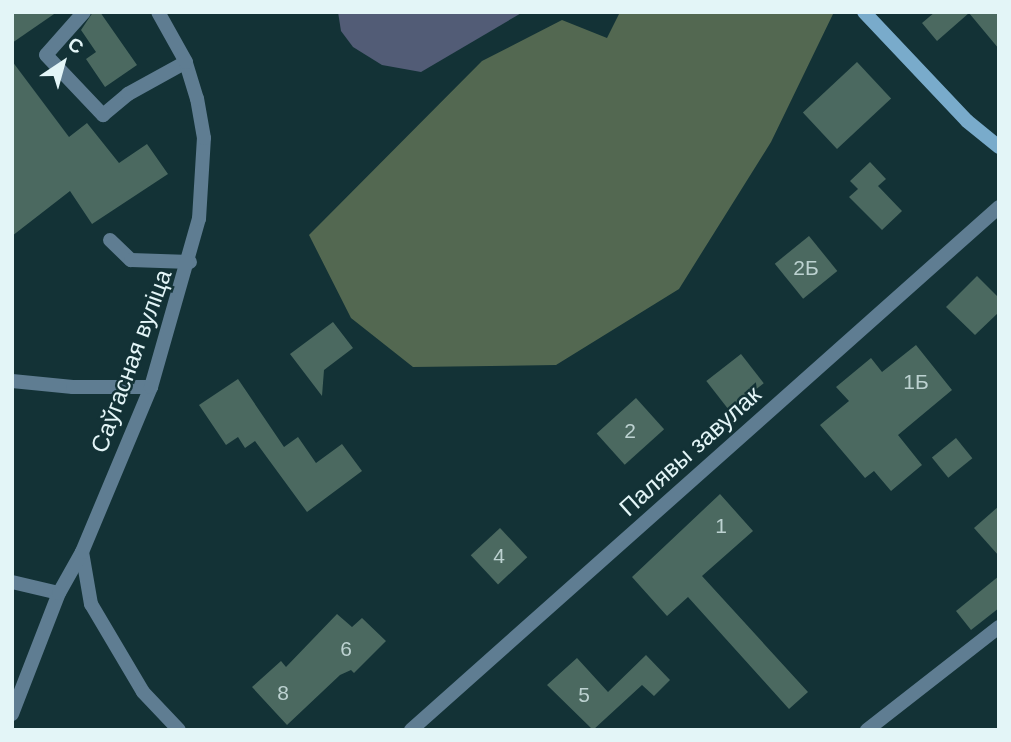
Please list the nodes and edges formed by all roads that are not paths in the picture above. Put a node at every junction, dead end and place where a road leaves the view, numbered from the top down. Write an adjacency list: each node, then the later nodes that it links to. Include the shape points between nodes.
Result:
1 (84, 12): 4 (street, via 46,55 103,115 128,94)
2 (158, 12): 4 (street, Саўгасная вуліца)
3 (864, 12): 5 (main road, via 974,128)
4 (186, 62): 8 (street, Саўгасная вуліца, via 204,138 204,184)
5 (999, 147)
6 (999, 206): 17 (street, Палявы завулак)
7 (110, 240): 8 (street, via 131,260)
8 (190, 262): 10 (street, Саўгасная вуліца)
9 (12, 381): 10 (street)
10 (151, 387): 11 (street, Саўгасная вуліца)
11 (82, 552): 13 (street, Саўгасная вуліца); 16 (street, via 91,604 143,692)
12 (12, 582): 13 (street)
13 (59, 593): 15 (street, Саўгасная вуліца)
14 (999, 627): 18 (street)
15 (12, 714)
16 (179, 730)
17 (411, 730)
18 (867, 730)

